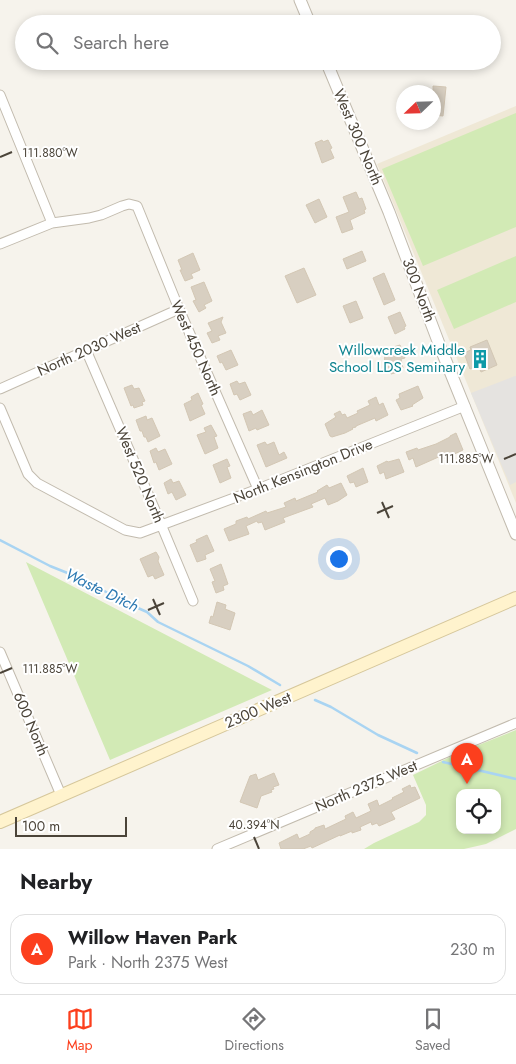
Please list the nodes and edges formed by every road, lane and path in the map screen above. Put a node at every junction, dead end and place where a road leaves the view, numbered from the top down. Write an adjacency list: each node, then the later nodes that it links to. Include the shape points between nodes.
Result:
1 (300, 0): 2 (street)
2 (306, 15)
3 (330, 70): 5 (street, West 300 North)
4 (0, 95): 6 (street)
5 (389, 212): 11 (street, 300 North)
6 (52, 223): 7 (street); 8 (street, West 450 North, via 89,218 129,204 137,206)
7 (0, 244)
8 (179, 309): 9 (street, North 2030 West); 13 (street, West 450 North)
9 (86, 350): 10 (street, North 2030 West); 14 (street, West 520 North)
10 (0, 389)
11 (465, 406): 13 (street, North Kensington Drive); 15 (street, 300 North)
12 (0, 408): 14 (street, North Kensington Drive, via 28,474 37,483 126,530 140,533)
13 (258, 488): 14 (street, North Kensington Drive)
14 (162, 525): 17 (street, West 520 North)
15 (516, 534)
16 (516, 598): 20 (main road, 2300 West)
17 (193, 601)
18 (0, 652): 20 (street, 600 North)
19 (516, 723): 22 (street, North 2375 West)
20 (61, 795): 21 (main road, 2300 West)
21 (0, 822)
22 (217, 849)

